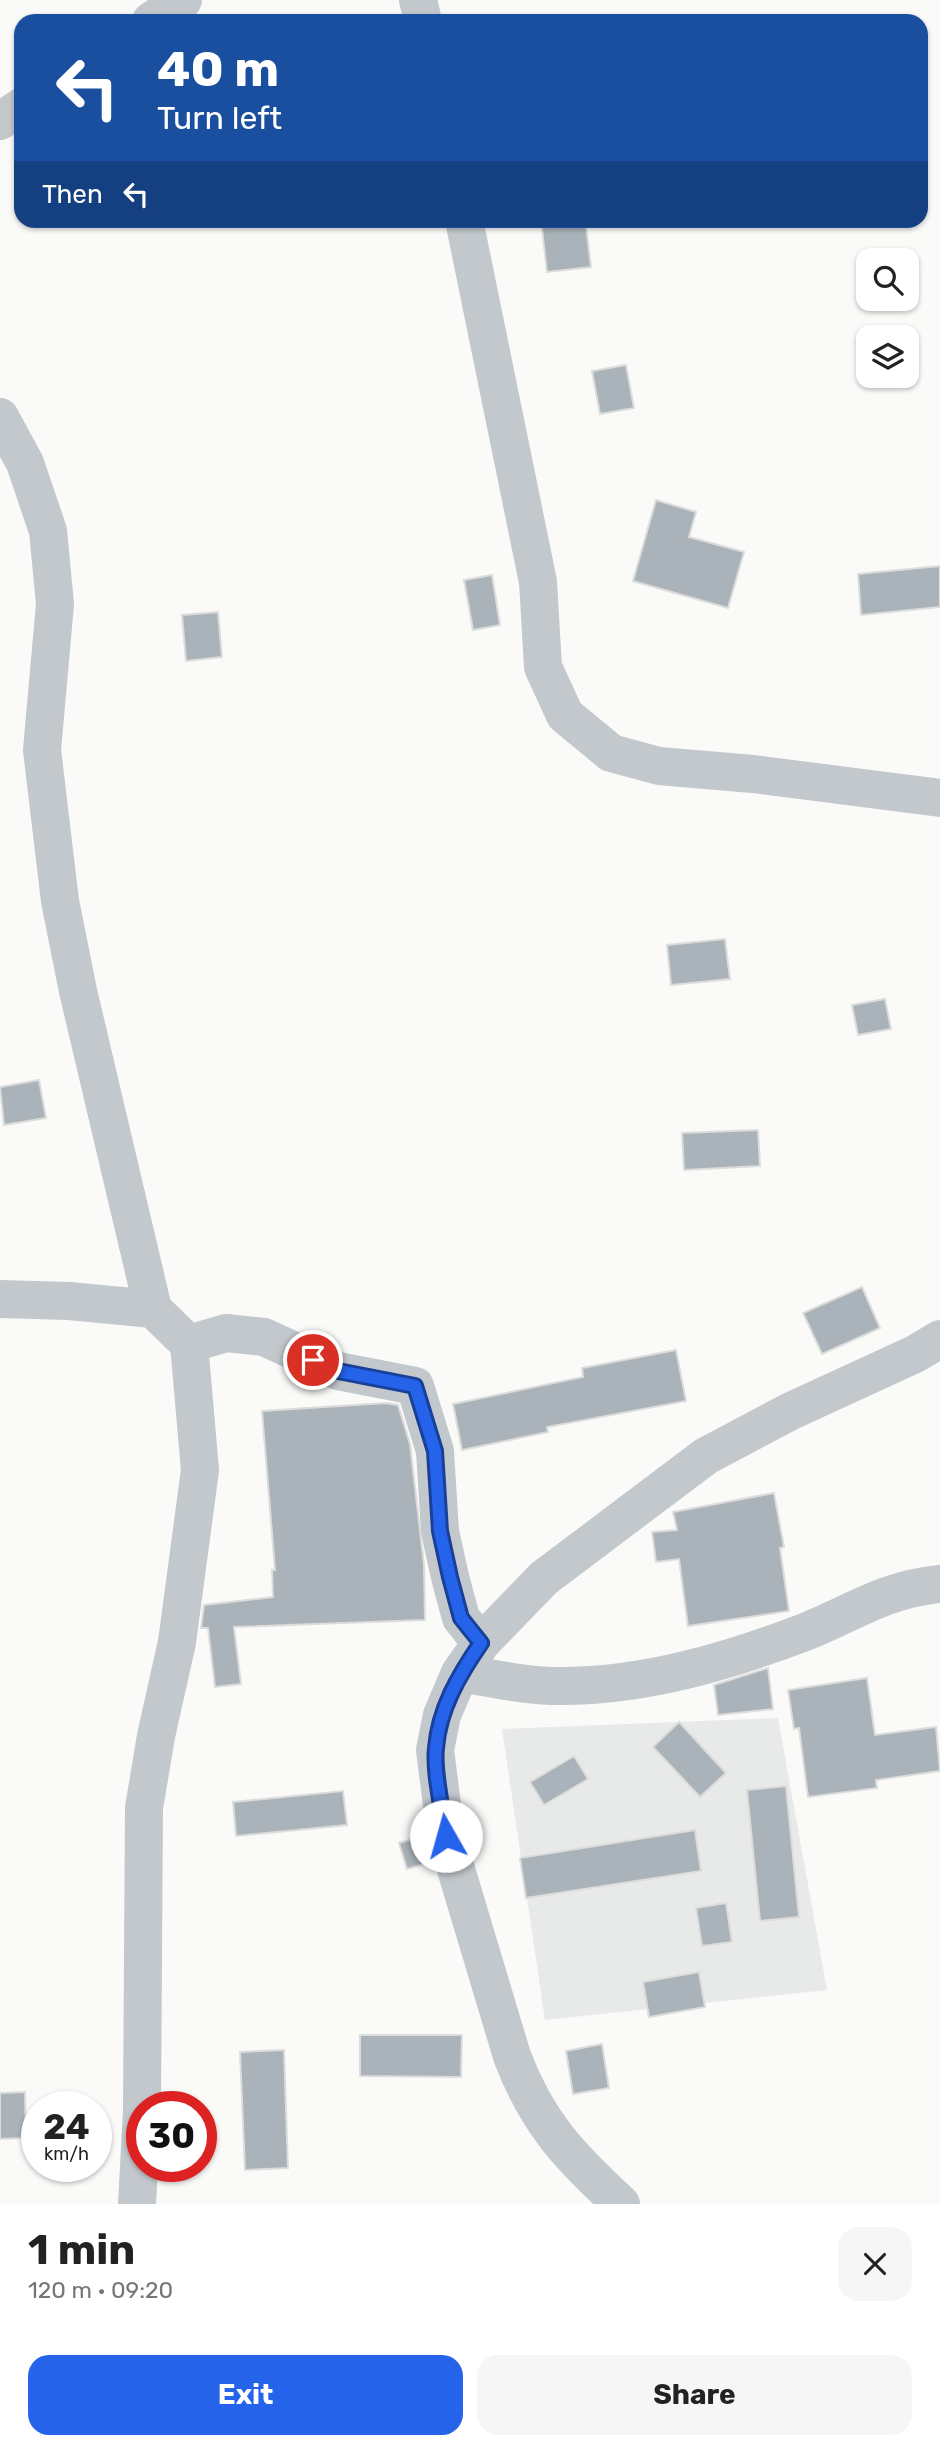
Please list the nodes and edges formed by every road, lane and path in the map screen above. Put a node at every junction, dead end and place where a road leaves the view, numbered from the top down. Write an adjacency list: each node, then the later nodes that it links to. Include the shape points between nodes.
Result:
1 (183, 0): 2 (street)
2 (162, 14)
3 (466, 228): 5 (street, via 538,582 543,667 565,715 611,753 659,766)
4 (0, 417): 7 (street, via 25,464 48,531 55,604 43,750 60,901)
5 (940, 798)
6 (0, 1299): 7 (street)
7 (153, 1309): 9 (street)
8 (940, 1339): 11 (street, via 706,1457 544,1578)
9 (189, 1343): 11 (street, via 226,1334 264,1337 338,1371 415,1386 435,1451 440,1531); 12 (street, via 200,1470 177,1642 144,1808)
10 (940, 1584): 11 (street, via 909,1587 806,1631 671,1675 565,1686)
11 (470, 1658): 15 (street, via 442,1715 435,1750 446,1836 522,2084 549,2131)
12 (142, 2091)
13 (138, 2182): 14 (street)
14 (137, 2204)
15 (621, 2204)

